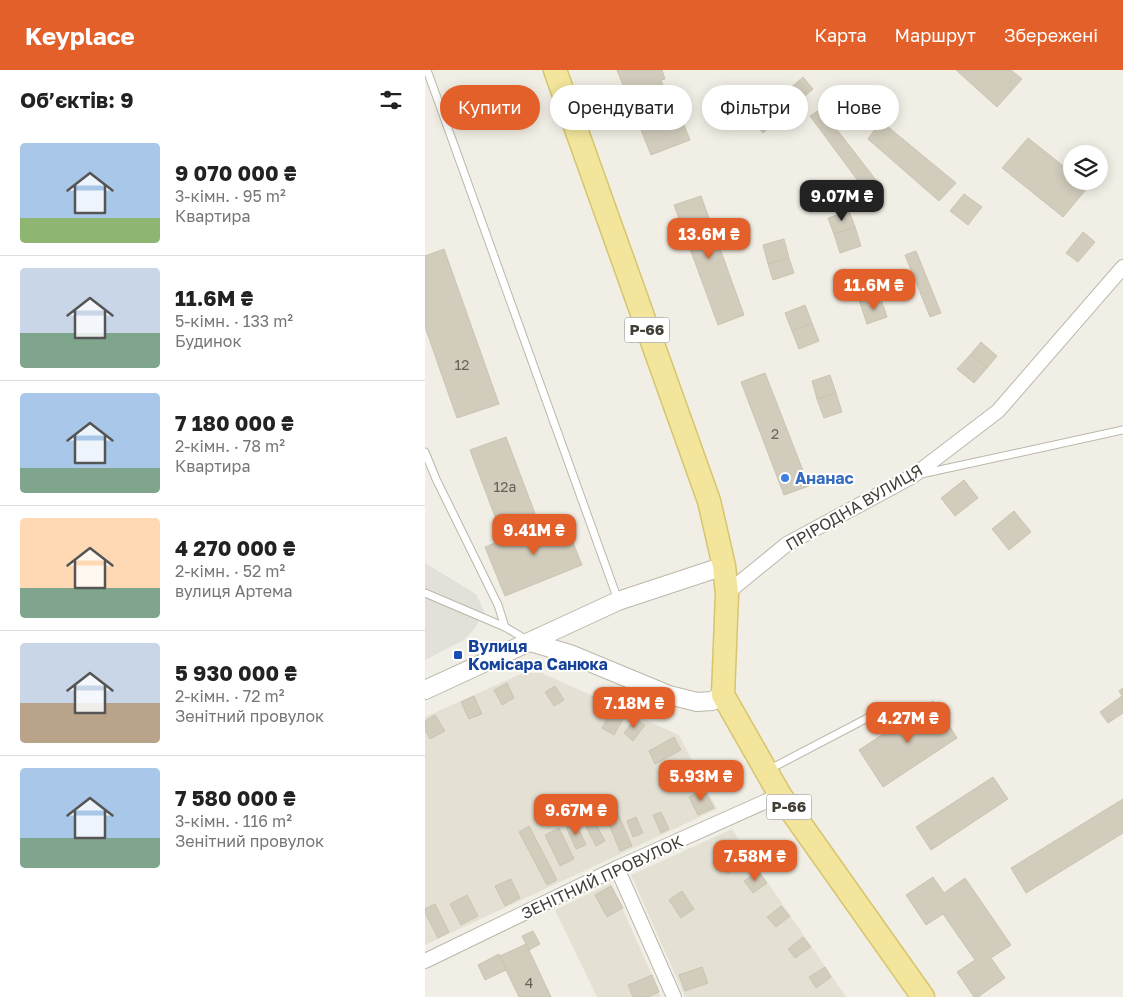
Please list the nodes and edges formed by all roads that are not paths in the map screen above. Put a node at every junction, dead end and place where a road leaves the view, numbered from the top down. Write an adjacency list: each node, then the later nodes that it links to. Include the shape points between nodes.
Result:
1 (427, 70): 10 (lane)
2 (555, 70): 7 (main road, Р-66, via 709,500)
3 (1123, 267): 6 (street, ПРІРОДНА ВУЛИЦЯ, via 998,411)
4 (1123, 430): 6 (lane)
5 (425, 452): 11 (lane, via 499,605)
6 (913, 476): 9 (street, ПРІРОДНА ВУЛИЦЯ, via 787,544)
7 (724, 566): 9 (main road, Р-66); 10 (street)
8 (425, 593): 11 (lane)
9 (727, 593): 14 (main road, Р-66)
10 (618, 601): 12 (street)
11 (505, 627): 12 (lane)
12 (529, 642): 13 (street); 14 (street, via 569,654 669,695 697,702 712,701)
13 (425, 690)
14 (723, 695): 16 (main road, Р-66)
15 (877, 713): 16 (lane)
16 (765, 772): 17 (main road, Р-66)
17 (780, 795): 18 (street, ЗЕНІТНИЙ ПРОВУЛОК); 21 (main road, Р-66)
18 (617, 868): 19 (street, ЗЕНІТНИЙ ПРОВУЛОК); 20 (street)
19 (425, 961)
20 (674, 997)
21 (923, 997)

